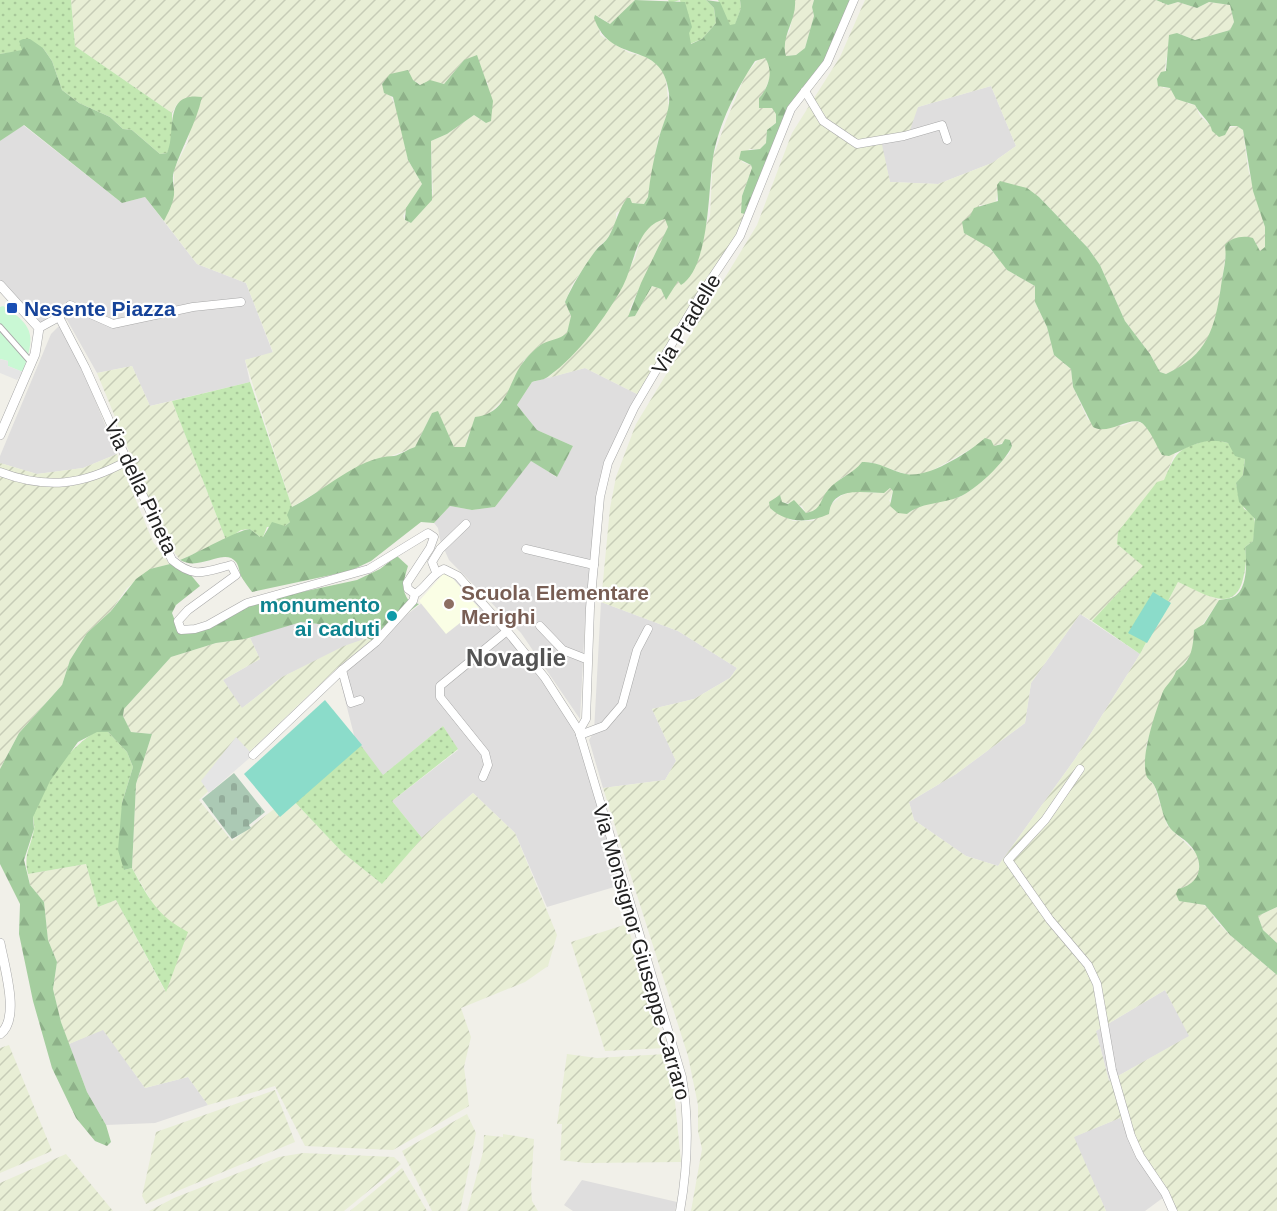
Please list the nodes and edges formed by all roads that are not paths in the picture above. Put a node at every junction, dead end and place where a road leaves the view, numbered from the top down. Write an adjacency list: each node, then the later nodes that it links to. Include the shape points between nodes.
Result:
1 (854, 0): 2 (street, Via Pradelle, via 827,63)
2 (805, 92): 3 (street, via 823,121 857,144 942,125); 17 (street, Via Pradelle, via 791,109 740,236 621,433 600,497)
3 (947, 140)
4 (1, 289): 8 (street)
5 (241, 302): 6 (street, via 193,307 112,324 70,305)
6 (59, 317): 8 (street); 13 (street, Via della Pineta)
7 (0, 327): 9 (street)
8 (39, 328): 10 (street)
9 (3, 333): 10 (street)
10 (30, 361): 11 (street)
11 (2, 424): 12 (street)
12 (0, 435)
13 (127, 461): 14 (street, via 106,472 52,485); 19 (street, Via della Pineta, via 172,560 186,571 202,573 231,565 235,569 236,575 178,621 181,630 208,625 248,603 369,569 428,533 434,537 430,548 407,583)
14 (0, 472)
15 (466, 524): 18 (street, via 436,555 432,562)
16 (526, 549): 17 (street)
17 (594, 565): 23 (street, Via Pradelle)
18 (436, 572): 19 (street); 22 (street, via 444,569 458,576)
19 (415, 594): 24 (street, via 376,642)
20 (540, 626): 23 (street, via 563,650)
21 (648, 629): 26 (street, via 637,650 622,705 604,726)
22 (507, 631): 26 (street, via 545,678); 29 (street, via 440,686 440,698 485,753 488,765)
23 (586, 659): 26 (street, Via Pradelle, via 586,719)
24 (342, 670): 25 (street, via 351,703); 27 (street)
25 (360, 700)
26 (580, 733): 32 (street, Via Monsignor Giuseppe Carraro, via 682,1077 688,1108 688,1144)
27 (253, 755)
28 (1080, 769): 33 (street, via 1046,820 1008,860 1088,965 1097,984 1112,1070 1131,1136)
29 (483, 777)
30 (0, 943): 31 (street, via 12,1010 10,1023)
31 (0, 1034)
32 (680, 1211)
33 (1173, 1211)

